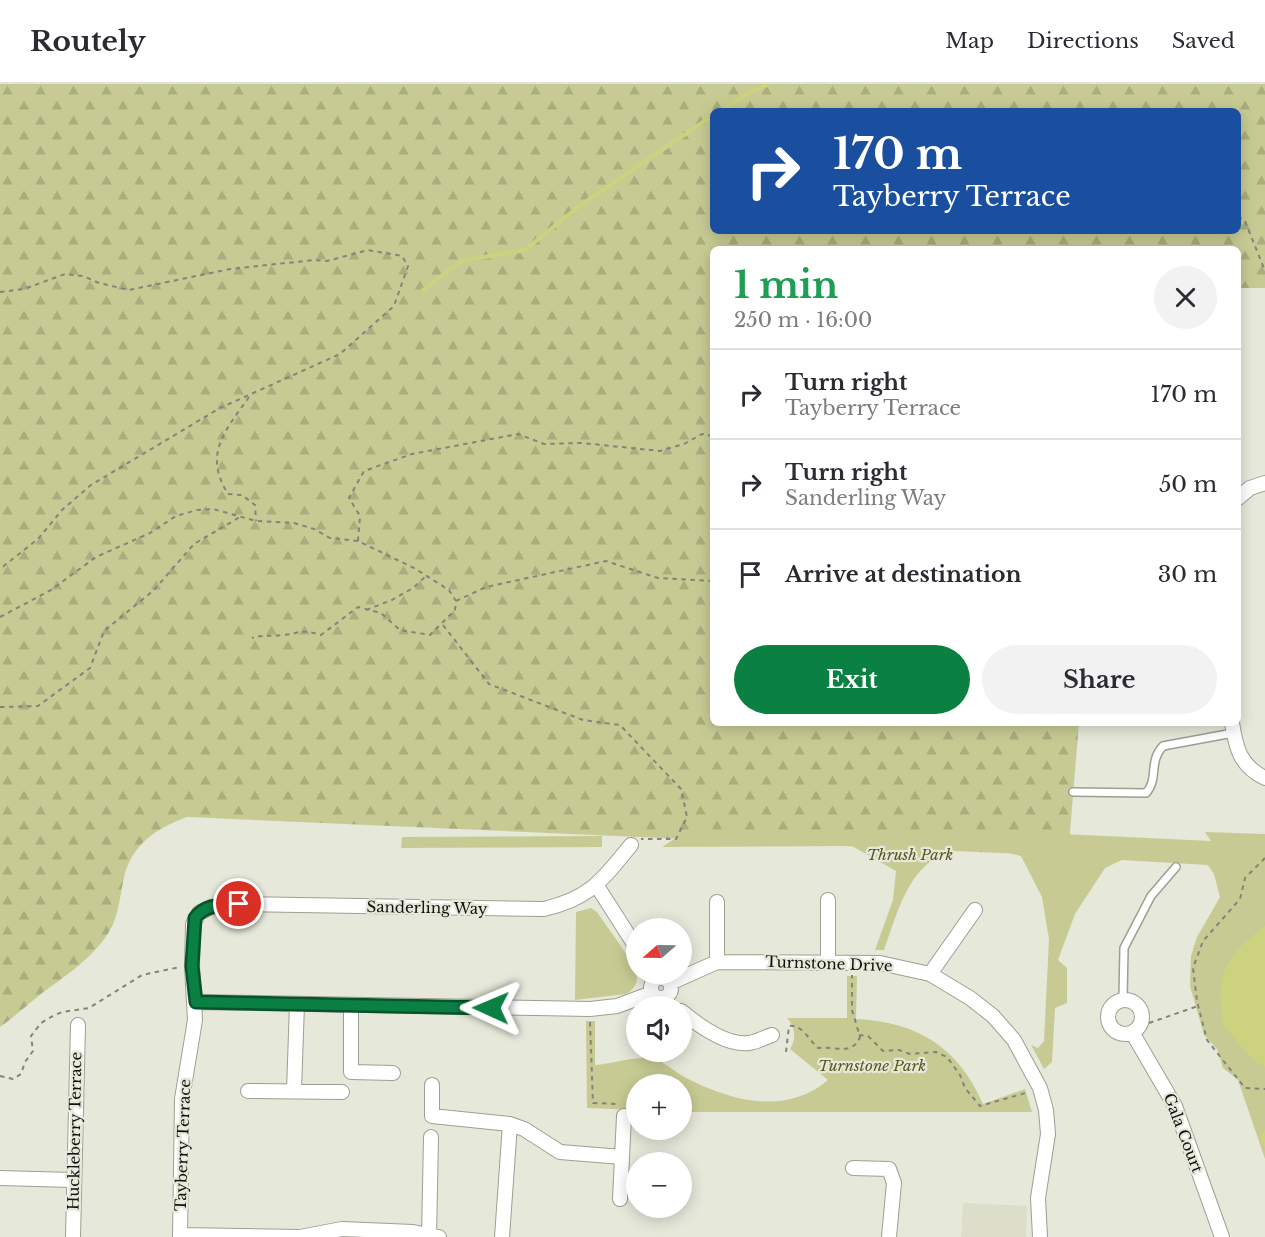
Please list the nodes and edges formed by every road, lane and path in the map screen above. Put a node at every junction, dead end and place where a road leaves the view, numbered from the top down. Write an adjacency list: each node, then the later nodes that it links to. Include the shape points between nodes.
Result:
1 (1241, 218): 2 (path)
2 (1265, 271)
3 (0, 292): 4 (path, via 24,289 65,274 129,290 230,269 327,261 368,250 402,256 408,266 394,306 340,354)
4 (249, 396): 9 (path, via 221,438 216,466 228,494 242,495 255,505); 11 (path, via 220,408 91,485 62,510 38,539)
5 (710, 436): 10 (path, via 702,434 660,451 582,443 544,444 518,434 412,454 364,471 349,498 360,516)
6 (1265, 483): 7 (street)
7 (1241, 496)
8 (241, 516): 9 (path); 16 (path, via 213,509 176,516 150,533 96,557 51,590); 19 (path, via 194,544 154,590 104,632 90,668 38,706)
9 (256, 521): 10 (path, via 294,523 330,538)
10 (358, 541): 12 (path)
11 (0, 569)
12 (426, 576): 14 (path, via 449,590); 15 (path, via 392,600)
13 (710, 581): 14 (path, via 658,578 606,561 486,587)
14 (456, 601): 17 (path, via 455,610)
15 (366, 610): 17 (path, via 381,613 400,630 417,634 430,635); 18 (path, via 358,607 350,611 339,624 328,627 321,635 297,630)
16 (0, 617)
17 (443, 624): 23 (path, via 489,684 584,720 620,725 681,789 687,817 676,839)
18 (252, 638)
19 (0, 707)
20 (1232, 728): 21 (street, via 1240,758); 22 (lane, via 1163,746 1157,753 1152,787 1146,793)
21 (1265, 778)
22 (1072, 792)
23 (633, 842): 26 (street, Sanderling Way)
24 (1265, 858): 41 (path, via 1245,878 1240,899 1209,932 1194,962)
25 (1176, 867): 37 (lane, via 1151,896 1124,948)
26 (597, 886): 30 (street, Sanderling Way, via 561,905 522,910 239,904 211,907); 31 (street)
27 (828, 900): 33 (street)
28 (717, 902): 32 (street)
29 (975, 910): 34 (street)
30 (199, 913): 38 (street, Tayberry Terrace, via 194,924 192,956)
31 (626, 931)
32 (717, 962): 33 (street, Turnstone Drive); 36 (street, Turnstone Drive)
33 (828, 962): 34 (street, Turnstone Drive, via 880,963)
34 (930, 974): 71 (street, Turnstone Drive, via 993,1016 1014,1040 1040,1088 1048,1134 1038,1198)
35 (852, 975): 48 (path, via 852,1010)
36 (662, 989): 40 (street, Turnstone Drive, via 617,1006 590,1010)
37 (1123, 999): 46 (street, via 1134,1002 1141,1012 1141,1024); 46 (street, Gala Court, via 1110,1008 1110,1022 1119,1032)
38 (196, 1002): 39 (street, Turnstone Drive); 66 (street, Tayberry Terrace, via 182,1099)
39 (297, 1004): 40 (street, Turnstone Drive); 54 (street)
40 (351, 1005): 50 (street, via 351,1072)
41 (1198, 1006): 44 (path); 52 (path, via 1207,1040 1225,1064 1245,1088)
42 (692, 1020): 47 (street, via 737,1042 749,1043)
43 (590, 1022): 57 (path, via 593,1103)
44 (1149, 1023)
45 (78, 1025): 64 (street, Huckleberry Terrace)
46 (1133, 1034): 72 (street, Gala Court, via 1175,1106)
47 (772, 1035)
48 (859, 1035): 49 (path, via 856,1044 848,1049 818,1048 793,1025 789,1026); 55 (path, via 868,1036 883,1051 936,1052 947,1058 980,1106)
49 (786, 1052)
50 (393, 1073)
51 (432, 1085): 59 (street, via 432,1116)
52 (1264, 1089)
53 (248, 1090): 54 (street)
54 (294, 1091): 56 (street)
55 (1032, 1091)
56 (342, 1092)
57 (616, 1104)
58 (624, 1116): 61 (street)
59 (510, 1124): 61 (street, via 560,1152); 69 (street)
60 (431, 1137): 67 (street)
61 (622, 1157): 65 (street)
62 (853, 1168): 70 (street, via 889,1169 894,1183)
63 (0, 1179): 64 (street)
64 (74, 1180): 68 (street, Huckleberry Terrace)
65 (620, 1198)
66 (180, 1236): 67 (street, via 300,1237 342,1229)
67 (432, 1236)
68 (73, 1237)
69 (502, 1237)
70 (889, 1237)
71 (1040, 1237)
72 (1222, 1237)

